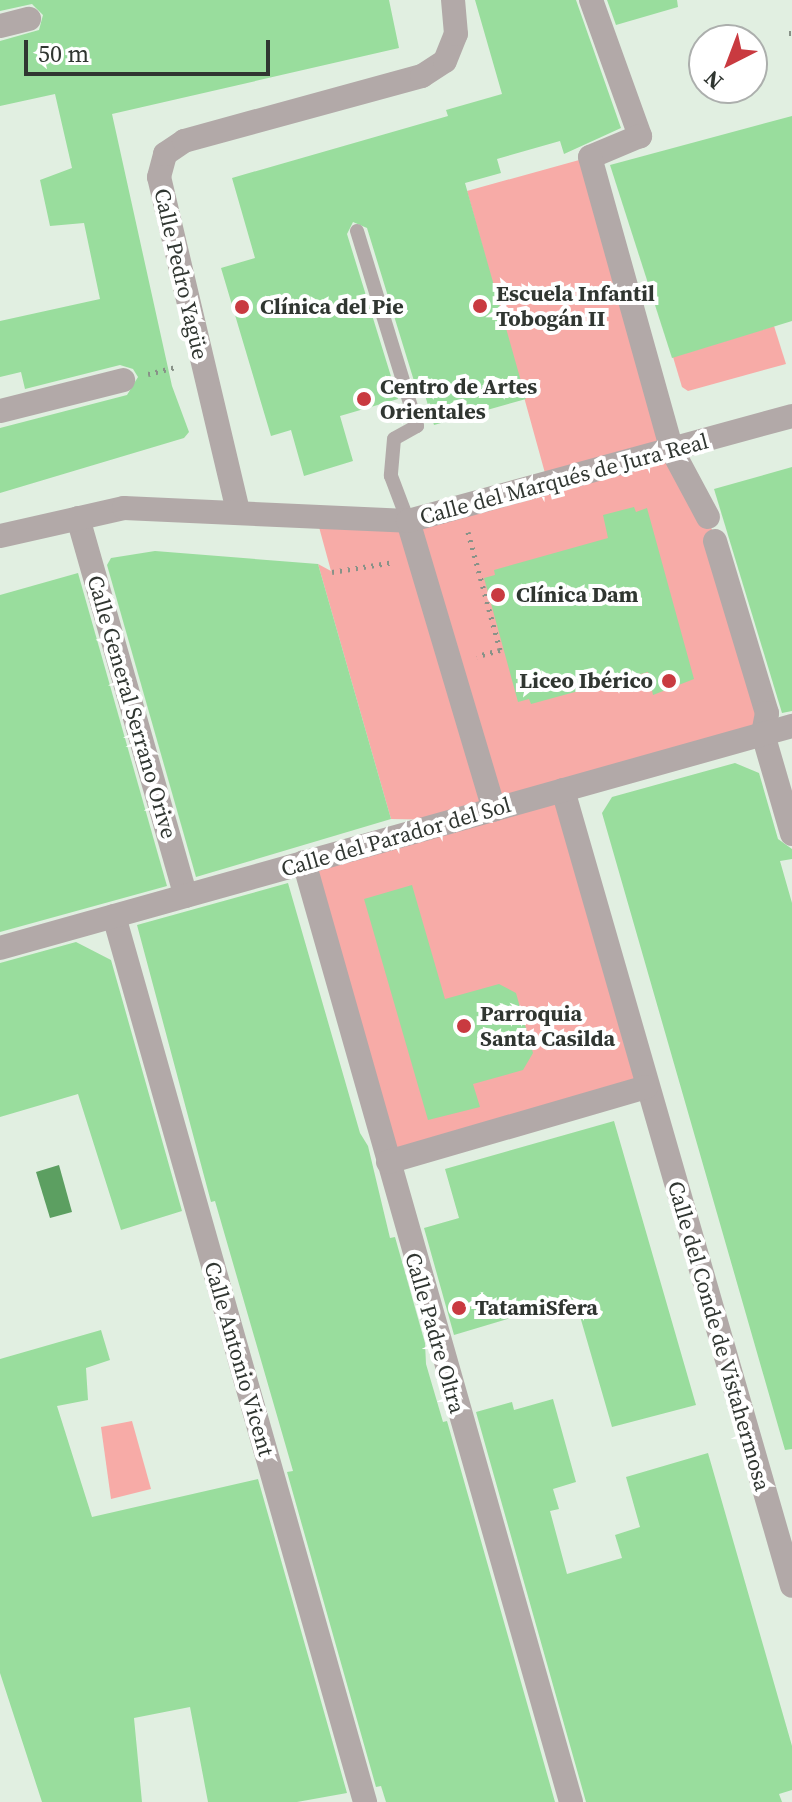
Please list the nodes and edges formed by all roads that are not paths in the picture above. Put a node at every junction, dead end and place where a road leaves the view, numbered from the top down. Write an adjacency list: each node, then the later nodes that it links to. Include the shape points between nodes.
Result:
1 (453, 0): 10 (street, Calle Pedro Yagüe, via 456,34 445,61 422,76 184,141 165,154 159,177)
2 (591, 0): 9 (street, via 640,136 590,157)
3 (29, 19): 4 (street)
4 (0, 26)
5 (357, 231): 12 (lane, via 417,426 394,439 391,476)
6 (123, 380): 7 (street)
7 (0, 411)
8 (792, 416): 9 (street, Calle del Marqués de Jura Real)
9 (672, 450): 12 (street, Calle del Marqués de Jura Real); 15 (street, via 711,529 767,713)
10 (238, 511): 11 (street, Calle del Marqués de Jura Real, via 124,508); 12 (street, Calle del Marqués de Jura Real)
11 (78, 518): 13 (street, Calle del Marqués de Jura Real); 20 (street, Calle General Serrano Orive)
12 (408, 521): 17 (street)
13 (0, 536)
14 (792, 726): 15 (street, Calle del Parador del Sol)
15 (763, 734): 16 (street, Calle del Parador del Sol); 18 (street)
16 (563, 790): 17 (street, Calle del Parador del Sol); 23 (street, Calle del Conde de Vistahermosa)
17 (494, 809): 19 (street, Calle del Parador del Sol)
18 (792, 834)
19 (304, 862): 20 (street, Calle del Parador del Sol); 24 (street, Calle Padre Oltra)
20 (186, 896): 21 (street, Calle del Parador del Sol)
21 (114, 916): 22 (street, Calle del Parador del Sol); 26 (street, Calle Antonio Vicent)
22 (0, 948)
23 (646, 1087): 24 (street); 25 (street, Calle del Conde de Vistahermosa)
24 (388, 1162): 27 (street, Calle Padre Oltra)
25 (792, 1586)
26 (365, 1802)
27 (571, 1802)

